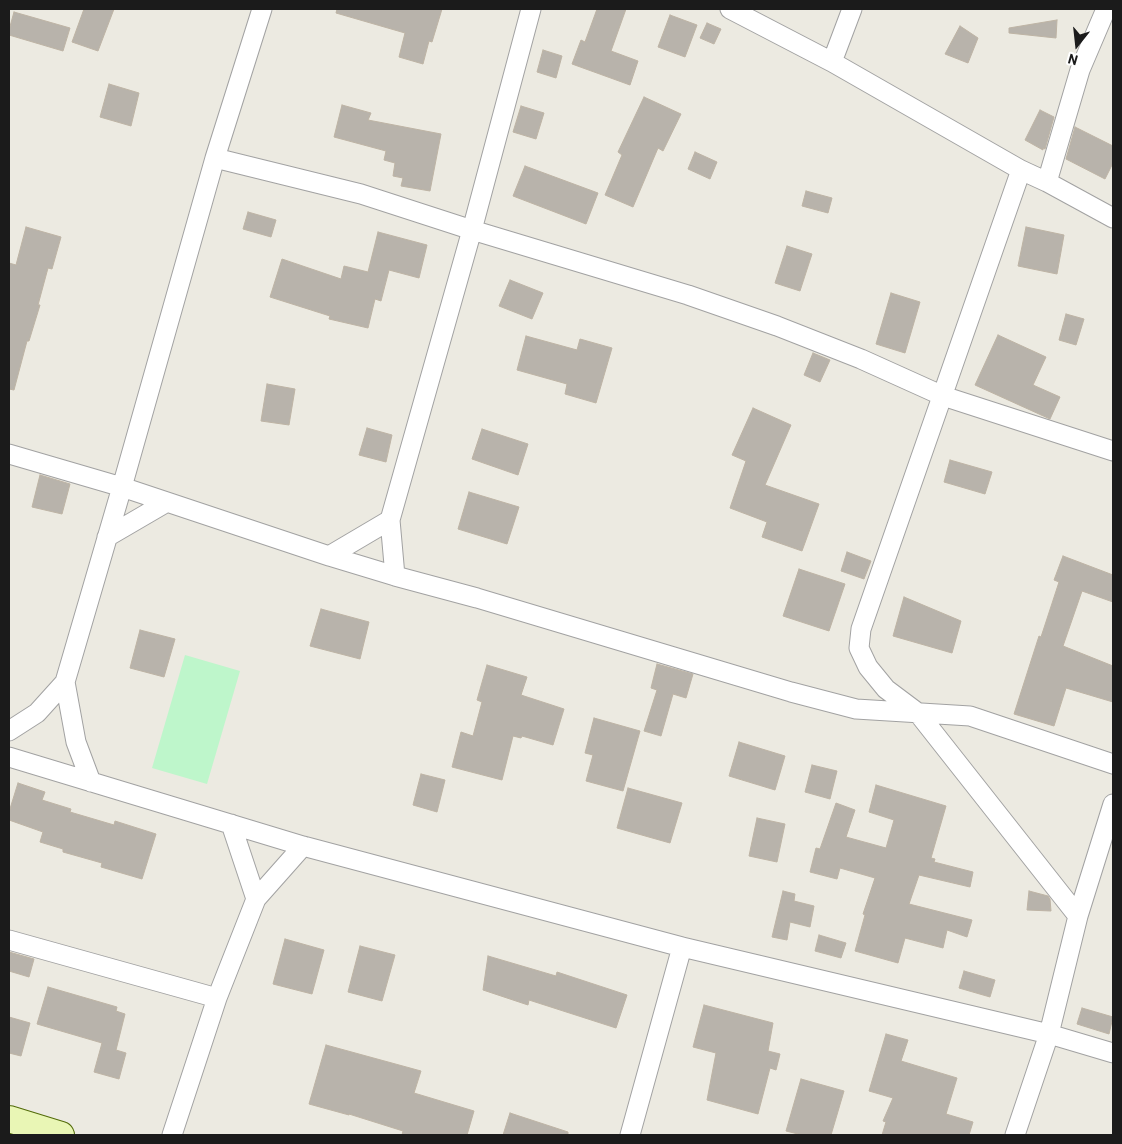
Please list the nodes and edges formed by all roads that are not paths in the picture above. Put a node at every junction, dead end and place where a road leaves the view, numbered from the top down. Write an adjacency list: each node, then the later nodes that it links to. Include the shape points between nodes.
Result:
1 (262, 9): 7 (street)
2 (531, 9): 11 (street)
3 (730, 9): 6 (street)
4 (852, 9): 6 (street)
5 (1106, 9): 9 (street, via 1080,70)
6 (832, 62): 8 (street)
7 (215, 158): 11 (street, via 362,194); 15 (street)
8 (1021, 170): 9 (street); 12 (street)
9 (1047, 182): 10 (street)
10 (1113, 218)
11 (472, 230): 12 (street, via 688,295 777,326); 17 (street)
12 (943, 396): 13 (street); 22 (street, via 862,629 859,648 868,667 886,688)
13 (1113, 452)
14 (9, 454): 15 (street)
15 (122, 487): 16 (street); 18 (street)
16 (168, 502): 18 (street); 19 (street)
17 (390, 520): 19 (street); 20 (street)
18 (107, 537): 21 (street)
19 (330, 556): 20 (street)
20 (395, 576): 22 (street, via 791,692 856,709)
21 (65, 682): 23 (street, via 36,713); 26 (street, via 76,742)
22 (918, 713): 25 (street, via 970,716); 31 (street)
23 (9, 731)
24 (9, 757): 26 (street)
25 (1113, 764)
26 (91, 782): 28 (street)
27 (1113, 804): 31 (street)
28 (231, 824): 29 (street); 30 (street)
29 (302, 846): 30 (street); 33 (street)
30 (256, 899): 34 (street)
31 (1078, 916): 35 (street)
32 (9, 940): 34 (street)
33 (682, 947): 35 (street); 40 (street)
34 (217, 998): 39 (street)
35 (1049, 1034): 36 (street); 41 (street)
36 (1113, 1053)
37 (9, 1119): 38 (main road)
38 (62, 1135)
39 (172, 1135)
40 (630, 1135)
41 (1015, 1135)

